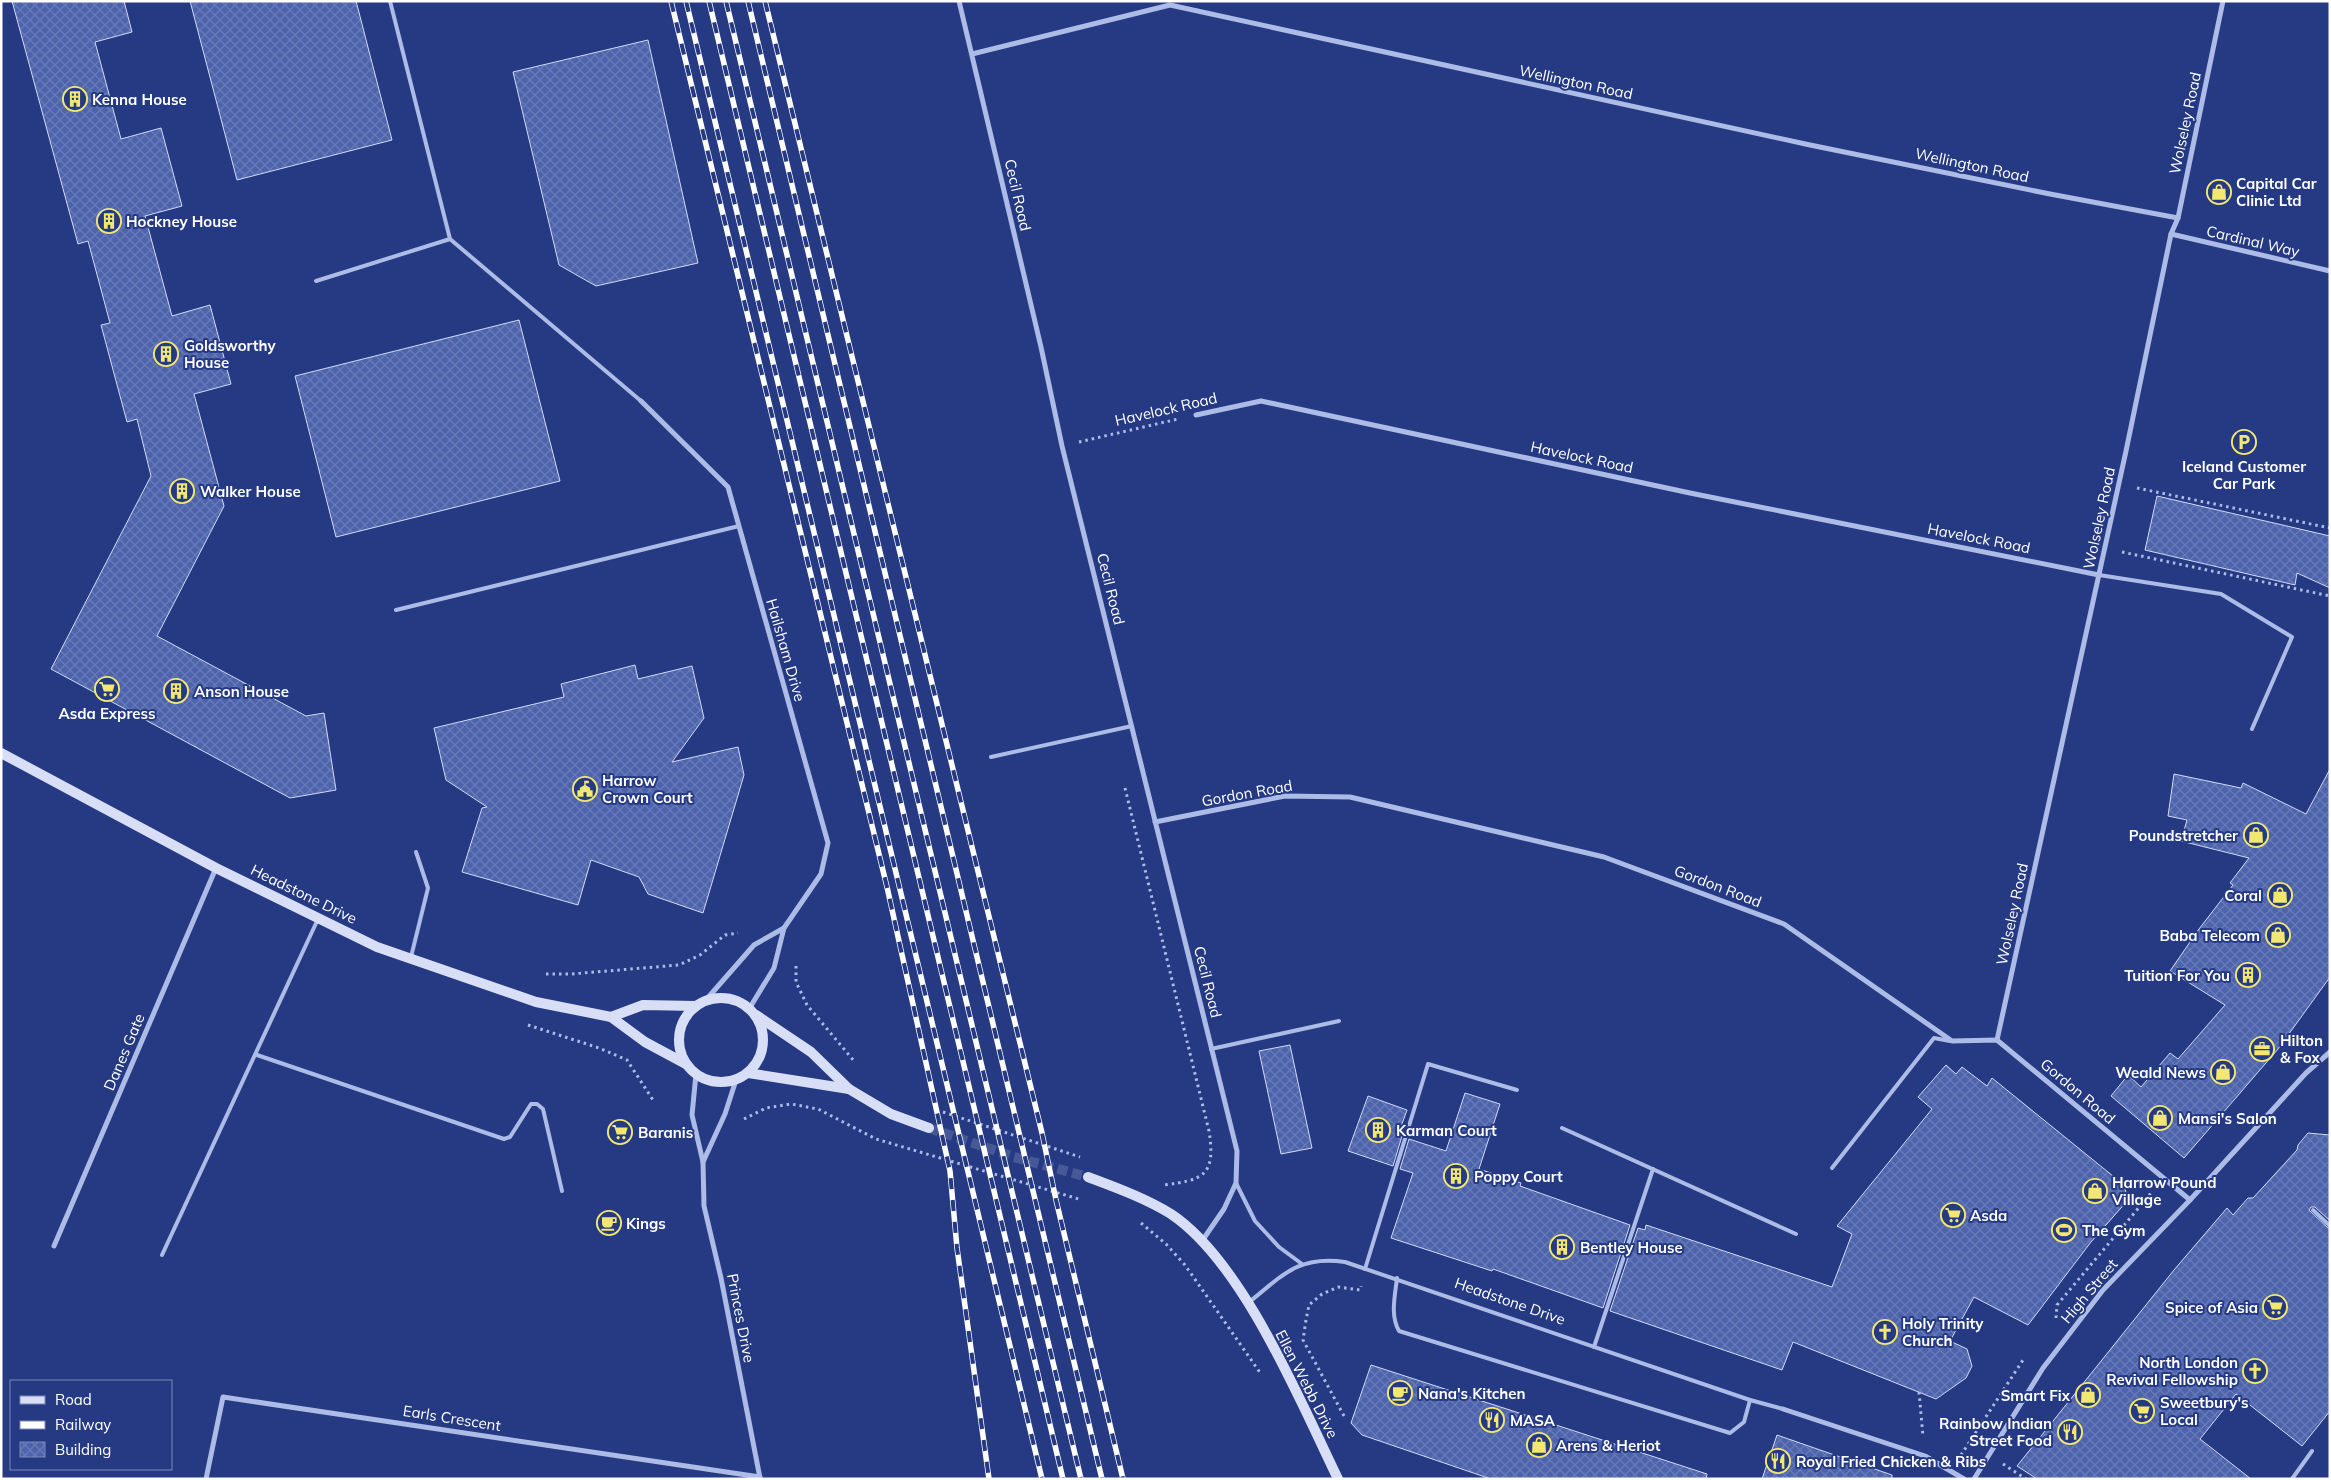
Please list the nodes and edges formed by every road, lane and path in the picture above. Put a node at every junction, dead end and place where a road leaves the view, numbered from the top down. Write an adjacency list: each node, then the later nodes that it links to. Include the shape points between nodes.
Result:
1 (390, 1): 7 (lane)
2 (959, 1): 4 (street, Cecil Road)
3 (2223, 1): 5 (street, Wolseley Road)
4 (972, 54): 5 (street, Wellington Road, via 1170,5 1551,90); 12 (street, Cecil Road)
5 (2178, 218): 6 (street, Wolseley Road)
6 (2171, 234): 8 (street, Cardinal Way); 13 (street, Wolseley Road)
7 (450, 240): 9 (lane); 10 (lane)
8 (2330, 271)
9 (316, 281)
10 (641, 402): 14 (street, Hailsham Drive, via 728,487)
11 (1196, 415): 12 (path, Havelock Road); 17 (street, Havelock Road, via 1261,401 1690,493)
12 (1062, 446): 20 (street, Cecil Road)
13 (2119, 484): 15 (path); 16 (street, Wolseley Road)
14 (738, 526): 19 (lane); 29 (street, Hailsham Drive, via 828,843 821,874)
15 (2330, 528)
16 (2104, 548): 17 (street, Wolseley Road); 18 (path)
17 (2099, 575): 21 (lane, via 2221,594 2292,637); 40 (street, Wolseley Road)
18 (2330, 596)
19 (396, 610)
20 (1132, 726): 23 (lane); 25 (street, Cecil Road)
21 (2252, 729)
22 (1, 753): 27 (street, Headstone Drive)
23 (991, 757)
24 (1123, 780): 63 (path, via 1213,1152 1203,1175 1194,1181)
25 (1155, 822): 41 (street, Gordon Road, via 1285,796 1350,797 1604,857 1784,924); 42 (street, Cecil Road)
26 (416, 852): 31 (lane, via 428,888)
27 (216, 868): 28 (street, Headstone Drive); 73 (street, Danes Gate)
28 (319, 917): 31 (street, Headstone Drive, via 377,947); 44 (lane)
29 (784, 928): 34 (street, Hailsham Drive, via 754,945); 36 (street, Hailsham Drive, via 774,968)
30 (738, 933): 33 (path, via 725,935 700,955 679,965)
31 (410, 959): 37 (street, Headstone Drive, via 536,1002)
32 (796, 966): 46 (path, via 796,982 807,1005)
33 (546, 974)
34 (705, 1001): 35 (street); 36 (street, via 729,998)
35 (695, 1006): 37 (street, via 643,1004); 45 (street, via 680,1029 680,1052)
36 (751, 1011): 47 (street, via 760,1024 763,1037 757,1062); 50 (street, via 811,1052)
37 (611, 1017): 45 (street, Headstone Drive, via 645,1042)
38 (1339, 1021): 42 (lane)
39 (528, 1024): 52 (path, via 627,1060)
40 (1997, 1040): 41 (street); 67 (street, Gordon Road)
41 (1952, 1041): 59 (lane, via 1934,1038)
42 (1211, 1048): 62 (street, Cecil Road, via 1236,1151)
43 (2330, 1052): 67 (street, High Street, via 2306,1073)
44 (257, 1055): 64 (lane, via 504,1139 510,1137 531,1104 537,1104 542,1109); 74 (lane)
45 (686, 1064): 48 (street)
46 (860, 1068)
47 (748, 1072): 49 (street); 50 (street)
48 (696, 1074): 49 (street, via 708,1080); 58 (street, Princes Drive, via 692,1116)
49 (736, 1080): 58 (street, Princes Drive)
50 (849, 1089): 55 (street, via 891,1114)
51 (1517, 1090): 76 (lane, via 1428,1064)
52 (653, 1100)
53 (942, 1111): 57 (path)
54 (744, 1119): 66 (path, via 766,1108 790,1104 818,1109 876,1139)
55 (929, 1128)
56 (1562, 1128): 60 (lane)
57 (1083, 1158)
58 (703, 1162): 91 (street, Princes Drive, via 704,1206)
59 (1832, 1168)
60 (1653, 1169): 71 (lane); 80 (lane)
61 (1088, 1177): 72 (street, via 1144,1198 1173,1215)
62 (1236, 1183): 72 (street, Cecil Road, via 1224,1209); 75 (lane, Cecil Road, via 1255,1221 1279,1247)
63 (1163, 1185)
64 (562, 1191)
65 (2153, 1191): 79 (path, High Street, via 2057,1305 2057,1317)
66 (1084, 1200)
67 (2190, 1200): 95 (street, High Street, via 2102,1290 2043,1368)
68 (2313, 1210): 70 (lane)
69 (1136, 1220): 82 (path, via 1166,1244 1185,1265)
70 (2330, 1226)
71 (1796, 1234)
72 (1202, 1240): 78 (street)
73 (54, 1246)
74 (162, 1255)
75 (1302, 1264): 76 (lane, Headstone Drive, via 1333,1260); 78 (lane, Headstone Drive, via 1290,1269)
76 (1365, 1269): 77 (lane, Headstone Drive); 86 (path, via 1360,1290 1338,1287 1309,1305 1303,1340)
77 (1397, 1278): 80 (lane, Headstone Drive); 84 (lane, via 1394,1304 1395,1324 1399,1331 1730,1433 1744,1422)
78 (1248, 1303): 93 (street, Ellen Webb Drive)
79 (2051, 1325)
80 (1594, 1347): 84 (lane, Headstone Drive)
81 (2026, 1356): 88 (path)
82 (1265, 1381)
83 (1919, 1392): 87 (path)
84 (1750, 1400): 85 (lane, Headstone Drive)
85 (1784, 1410): 94 (street, Headstone Drive, via 1925,1456)
86 (1344, 1416)
87 (1922, 1424)
88 (1969, 1443)
89 (2312, 1451): 97 (lane)
90 (1997, 1460): 96 (path)
91 (760, 1478): 92 (street, Earls Crescent, via 223,1397)
92 (206, 1479)
93 (1338, 1479)
94 (1964, 1479)
95 (1974, 1479)
96 (2026, 1479)
97 (2292, 1479)

